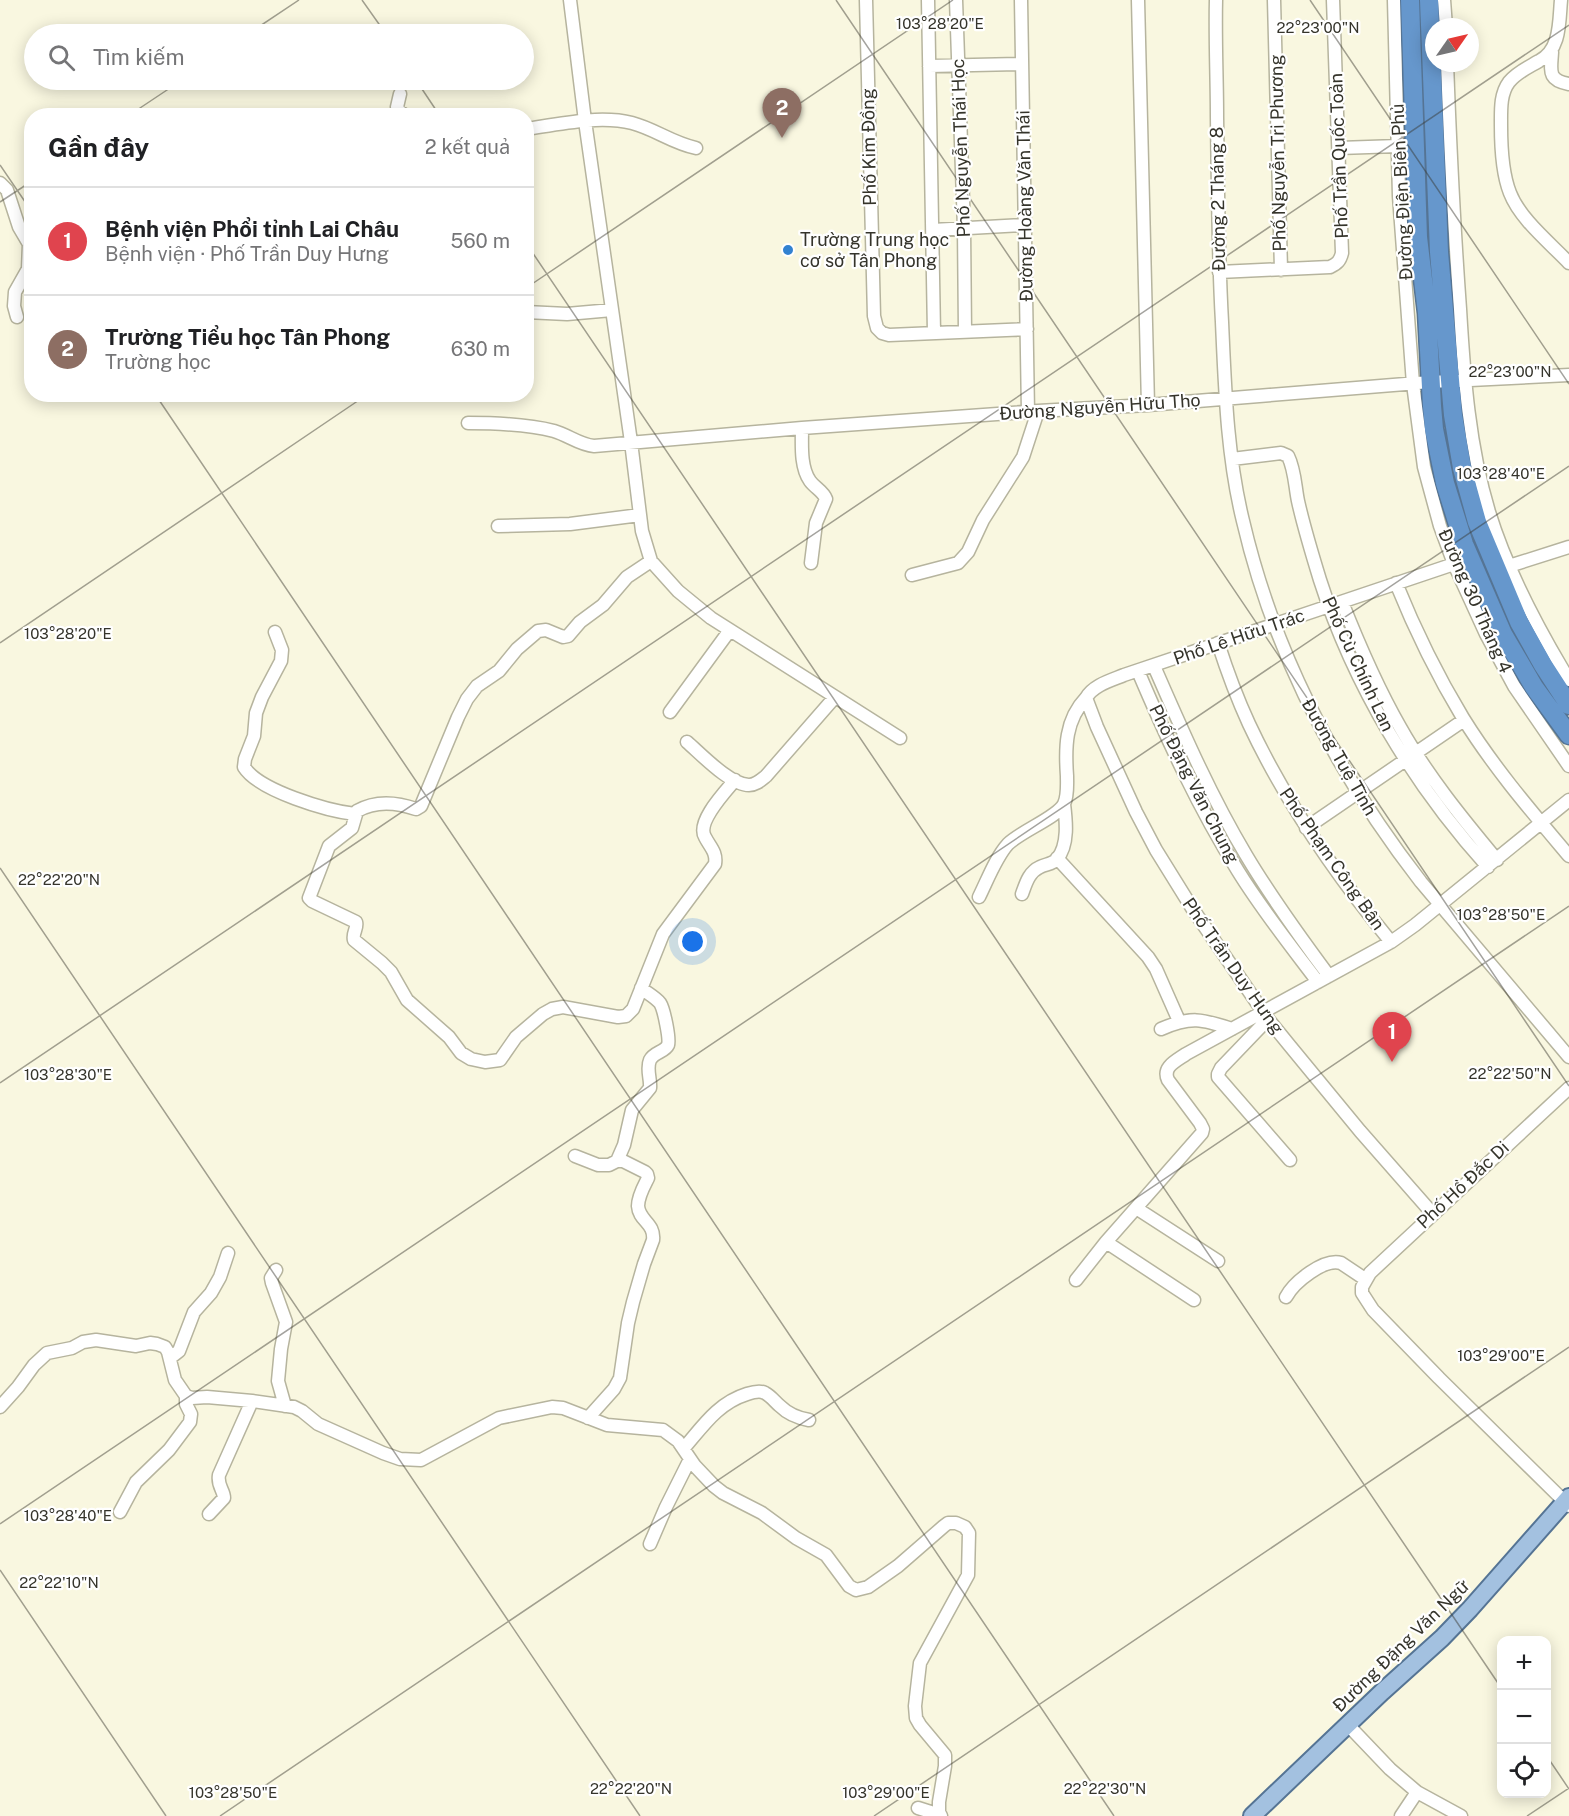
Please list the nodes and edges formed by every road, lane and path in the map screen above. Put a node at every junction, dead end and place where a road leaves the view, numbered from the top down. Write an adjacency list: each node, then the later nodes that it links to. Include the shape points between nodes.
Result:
1 (570, 0): 24 (street)
2 (866, 0): 43 (street, Phố Kim Đồng, via 874,316 877,328 889,335)
3 (928, 0): 18 (street, Phố Nguyễn Thái Học)
4 (956, 0): 19 (street, Phố Nguyễn Thái Học)
5 (1021, 0): 17 (street, Đường Hoàng Văn Thái)
6 (1138, 0): 48 (street)
7 (1216, 0): 36 (street, Đường 2 Tháng 8)
8 (1274, 0): 35 (street, Phố Nguyễn Tri Phương)
9 (1333, 0): 28 (street, Phố Trần Quốc Toản)
10 (1394, 0): 26 (street, Đường Điện Biên Phủ)
11 (1410, 0): 46 (highway, Đường Điện Biên Phủ, via 1416,206 1427,314)
12 (1429, 0): 45 (highway, Đường Điện Biên Phủ, via 1437,216)
13 (1444, 0): 15 (street)
14 (1561, 0): 16 (street)
15 (1445, 18)
16 (1552, 52): 21 (street, via 1553,78); 34 (street, via 1515,75 1507,86 1501,102 1502,150 1507,186 1515,202)
17 (1022, 64): 19 (street); 30 (street, Đường Hoàng Văn Thái)
18 (929, 66): 19 (street); 32 (street, Phố Nguyễn Thái Học)
19 (959, 66): 31 (street, Phố Nguyễn Thái Học)
20 (1447, 72): 45 (street)
21 (1569, 84)
22 (400, 94): 23 (street)
23 (398, 108)
24 (585, 121): 25 (street); 27 (street, via 632,123); 38 (street)
25 (534, 128)
26 (1398, 147): 28 (street); 46 (street, Đường Điện Biên Phủ, via 1399,196)
27 (696, 148)
28 (1339, 148): 35 (street, Phố Trần Quốc Toản, via 1340,259 1330,267)
29 (0, 183): 33 (street, via 7,190)
30 (1024, 225): 31 (street); 41 (street, Đường Hoàng Văn Thái)
31 (964, 228): 32 (street); 42 (street, Phố Nguyễn Thái Học)
32 (933, 230): 43 (street, Phố Nguyễn Thái Học)
33 (24, 233)
34 (1569, 263)
35 (1281, 270): 36 (street, Phố Trần Quốc Toản)
36 (1219, 272): 47 (street, Đường 2 Tháng 8)
37 (24, 275): 40 (street, via 14,298)
38 (612, 310): 39 (street); 52 (street)
39 (534, 312)
40 (17, 317)
41 (1027, 329): 42 (street); 49 (street, Đường Hoàng Văn Thái)
42 (965, 332): 43 (street)
43 (934, 333)
44 (1569, 375): 45 (street, Đường Nguyễn Hữu Thọ)
45 (1457, 380): 46 (street, Đường Nguyễn Hữu Thọ); 60 (highway, Đường 30 Tháng 4, via 1453,415 1462,468 1477,522)
46 (1422, 383): 47 (street, Đường Nguyễn Hữu Thọ); 59 (street, Đường 30 Tháng 4, via 1424,467); 77 (highway, Đường 30 Tháng 4, via 1445,483 1476,574 1518,660)
47 (1226, 399): 48 (street, Đường Nguyễn Hữu Thọ); 53 (street, Đường Tuệ Tĩnh)
48 (1148, 405): 49 (street, Đường Nguyễn Hữu Thọ)
49 (1033, 411): 51 (street, Đường Nguyễn Hữu Thọ); 61 (street, Đường Hoàng Văn Thái, via 1023,457 983,520 968,552 958,563)
50 (468, 423): 52 (street, Đường Nguyễn Hữu Thọ, via 542,429 588,445)
51 (802, 428): 52 (street, Đường Nguyễn Hữu Thọ); 58 (street, via 806,475 826,499 816,523)
52 (632, 442): 54 (street)
53 (1232, 459): 64 (street, Phố Cù Chính Lan, via 1281,453 1288,456 1310,548); 65 (street, Đường Tuệ Tĩnh, via 1242,519)
54 (640, 515): 55 (street, via 570,524); 57 (street)
55 (498, 526)
56 (1569, 547): 60 (street)
57 (651, 561): 66 (street, via 678,591); 86 (street, via 627,577 568,636 538,631 499,671 477,686 458,717 418,808 389,802 363,808)
58 (812, 563)
59 (1454, 564): 62 (street, Phố Lê Hữu Trác); 81 (street, Đường 30 Tháng 4, via 1514,686)
60 (1503, 568): 71 (street, Đường 30 Tháng 4); 74 (highway, Đường 30 Tháng 4, via 1531,645)
61 (912, 575)
62 (1396, 583): 63 (street, Phố Lê Hữu Trác); 76 (street, via 1428,656)
63 (1342, 602): 64 (street, Phố Lê Hữu Trác); 80 (street, Phố Cù Chính Lan)
64 (1329, 606): 65 (street, Phố Lê Hữu Trác); 80 (street, Phố Cù Chính Lan, via 1366,689)
65 (1274, 624): 68 (street, Phố Lê Hữu Trác); 83 (street, Đường Tuệ Tĩnh, via 1302,692)
66 (730, 630): 73 (street); 75 (street)
67 (275, 632): 86 (street, via 282,650 281,661 256,713 254,736 244,767 288,796)
68 (1218, 643): 69 (street, Phố Lê Hữu Trác); 89 (street, Phố Phạm Công Bân, via 1249,723)
69 (1154, 666): 70 (street, Phố Lê Hữu Trác); 88 (street, Phố Đặng Văn Chung)
70 (1138, 671): 72 (street, Phố Lê Hữu Trác, via 1107,682); 90 (street, Phố Đặng Văn Chung)
71 (1569, 680)
72 (1090, 694): 85 (street, via 1075,714 1066,739); 100 (street, Phố Trần Duy Hưng, via 1097,727 1156,850)
73 (835, 697): 78 (street); 82 (street, via 759,782 748,785)
74 (1569, 705)
75 (670, 712)
76 (1464, 720): 80 (street); 87 (street)
77 (1569, 735)
78 (900, 738)
79 (687, 742): 82 (street)
80 (1411, 756): 83 (street); 93 (street, Phố Cù Chính Lan, via 1436,783)
81 (1569, 766)
82 (735, 780): 99 (street, via 703,825 715,855 714,864 663,934)
83 (1357, 793): 89 (street); 96 (street, Đường Tuệ Tĩnh)
84 (1569, 801): 87 (street)
85 (1064, 804): 92 (street, via 1064,843); 95 (street, via 1008,844)
86 (356, 814): 99 (street, via 352,828 329,846 309,898 356,922 354,940 387,967 407,1000 465,1056 497,1061 522,1031 557,1008 626,1016 636,1005)
87 (1541, 823): 91 (street); 93 (street)
88 (1230, 825): 90 (street); 98 (street, Phố Đặng Văn Chung)
89 (1306, 828): 97 (street, Phố Phạm Công Bân)
90 (1216, 834): 98 (street, Phố Đặng Văn Chung, via 1256,899)
91 (1569, 856)
92 (1057, 858): 94 (street, via 1035,870); 101 (street, via 1148,957)
93 (1492, 864): 96 (street)
94 (1022, 894)
95 (979, 897)
96 (1440, 906): 97 (street); 104 (street, Đường Tuệ Tĩnh)
97 (1391, 942): 98 (street)
98 (1324, 979): 100 (street)
99 (641, 988): 108 (street, via 662,1007 669,1042 650,1060 650,1088 632,1110)
100 (1266, 1015): 103 (street); 107 (street, via 1221,1068 1218,1077); 110 (street, Phố Trần Duy Hưng)
101 (1179, 1021): 102 (street); 103 (street, via 1198,1020)
102 (1161, 1029)
103 (1232, 1029): 109 (street, via 1186,1054 1166,1071 1168,1080 1202,1126 1202,1133)
104 (1569, 1057)
105 (1569, 1088): 110 (street, Phố Hồ Đắc Di)
106 (575, 1156): 108 (street, via 598,1165)
107 (1290, 1160)
108 (617, 1161): 124 (street, via 647,1174 638,1207 654,1237 633,1302 620,1378)
109 (1136, 1208): 111 (street); 113 (street)
110 (1432, 1213): 116 (street, Phố Hồ Đắc Di)
111 (1106, 1242): 115 (street); 118 (street)
112 (228, 1253): 119 (street, via 211,1293 194,1312 179,1351)
113 (1218, 1261)
114 (276, 1270): 122 (street, via 271,1278 286,1322 278,1382)
115 (1076, 1280)
116 (1363, 1283): 117 (street, via 1341,1263 1334,1262 1299,1281); 127 (street, via 1362,1293 1373,1310)
117 (1286, 1297)
118 (1194, 1300)
119 (170, 1358): 120 (street, via 175,1380); 123 (street, via 165,1347 150,1343 136,1346 83,1342 40,1358)
120 (186, 1396): 121 (street); 128 (street, via 190,1422 169,1450 136,1482)
121 (252, 1401): 122 (street); 129 (street, via 219,1475 218,1485 224,1498)
122 (285, 1406): 124 (street, via 294,1407 318,1424 383,1454 412,1461 506,1416 552,1407)
123 (0, 1407)
124 (588, 1418): 126 (street, via 607,1425 663,1430)
125 (809, 1420): 126 (street, via 794,1416 766,1394 749,1393 718,1409)
126 (687, 1454): 130 (street); 134 (street, via 701,1474 723,1493 826,1555 856,1590 868,1587 912,1556 944,1526 956,1523 968,1530 968,1575 920,1663 915,1706 920,1725 945,1755)
127 (1567, 1502): 131 (main road, Đường Đặng Văn Ngữ, via 1463,1616)
128 (120, 1512)
129 (209, 1514)
130 (650, 1544)
131 (1348, 1725): 132 (street); 135 (main road, Đường Đặng Văn Ngữ)
132 (1417, 1792): 136 (street); 137 (street)
133 (918, 1808): 134 (street)
134 (941, 1815)
135 (1252, 1816)
136 (1401, 1816)
137 (1461, 1816)

